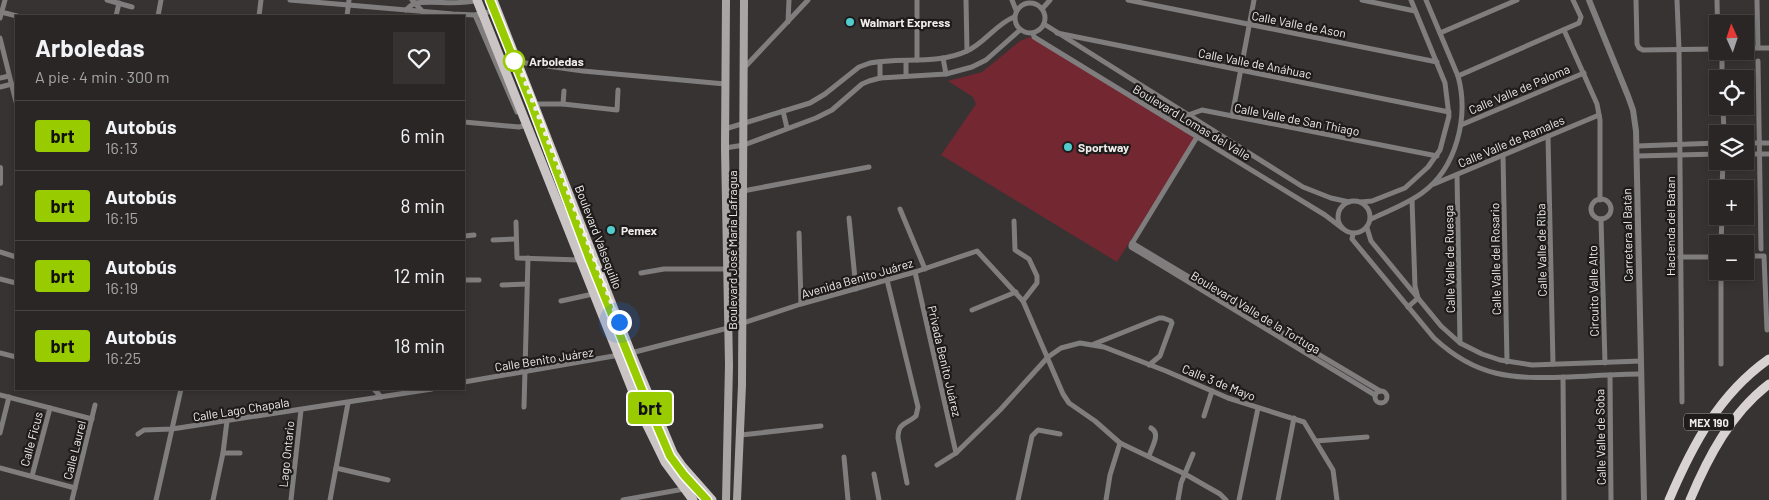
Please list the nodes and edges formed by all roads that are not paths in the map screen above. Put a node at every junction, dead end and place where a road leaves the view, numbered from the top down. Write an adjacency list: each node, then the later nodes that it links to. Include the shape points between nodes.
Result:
1 (4, 0): 41 (street)
2 (107, 0): 32 (street)
3 (161, 0): 43 (street)
4 (261, 0): 44 (street)
5 (290, 0): 28 (street)
6 (478, 0): 31 (street, via 468,3); 40 (main road, Boulevard Valsequillo)
7 (493, 0): 36 (main road, Boulevard Valsequillo)
8 (726, 0): 83 (main road, Boulevard José María Lafragua)
9 (744, 0): 72 (main road, Boulevard José María Lafragua)
10 (789, 0): 49 (street)
11 (808, 0): 49 (street)
12 (916, 0): 66 (street)
13 (966, 0): 63 (street)
14 (1012, 0): 37 (street)
15 (1050, 0): 34 (street)
16 (1128, 0): 51 (street, Calle Valle de Ason)
17 (1254, 0): 51 (street)
18 (1362, 0): 38 (street)
19 (1411, 0): 38 (street)
20 (1426, 0): 56 (street)
21 (1517, 0): 56 (street)
22 (1574, 0): 53 (street, via 1581,21)
23 (1589, 0): 115 (street, Carretera al Batán, via 1633,110)
24 (1636, 0): 62 (street, via 1637,44 1640,48)
25 (1677, 0): 62 (street, Hacienda del Batan)
26 (1717, 0): 46 (street)
27 (1757, 0): 60 (street)
28 (305, 1): 30 (street)
29 (1026, 1): 34 (street); 37 (street)
30 (348, 2): 35 (street); 45 (street)
31 (413, 2): 35 (street); 39 (street)
32 (119, 3): 33 (street); 42 (street)
33 (132, 7)
34 (1042, 9): 50 (street)
35 (406, 10): 39 (street)
36 (497, 10): 40 (street); 69 (main road, Boulevard Valsequillo)
37 (1016, 10): 48 (street)
38 (1415, 11): 71 (street)
39 (424, 14): 40 (street)
40 (479, 14): 92 (street); 103 (main road, Boulevard Valsequillo)
41 (1, 15): 47 (street)
42 (116, 15)
43 (158, 15)
44 (259, 15)
45 (347, 15)
46 (1717, 15)
47 (15, 16)
48 (1014, 17): 52 (street); 63 (street, via 983,43)
49 (788, 22): 72 (street)
50 (1044, 24): 54 (street); 55 (street, Boulevard Lomas del Valle)
51 (1250, 24): 71 (street, Calle Valle de Ason); 73 (street)
52 (1020, 30): 54 (street); 76 (street, via 986,60)
53 (1564, 30): 75 (street); 79 (street)
54 (1033, 33): 94 (street, Boulevard Lomas del Valle, via 1034,37)
55 (1057, 33): 73 (street, Calle Valle de Anáhuac); 96 (street, Boulevard Lomas del Valle)
56 (1440, 33): 79 (street)
57 (0, 38): 77 (street)
58 (1709, 48): 62 (street)
59 (1754, 48): 60 (street)
60 (1758, 48): 61 (street)
61 (1769, 48)
62 (1679, 49): 114 (street, Hacienda del Batan)
63 (967, 51): 64 (street)
64 (943, 58): 66 (street); 76 (street)
65 (906, 60): 66 (street); 70 (street); 78 (street)
66 (916, 60)
67 (1722, 60): 74 (street)
68 (1758, 60): 112 (street)
69 (518, 62): 83 (street); 89 (main road, Boulevard Valsequillo)
70 (880, 62): 81 (street); 93 (street, via 859,67 810,103)
71 (1437, 62): 95 (street)
72 (744, 68): 101 (main road, Boulevard José María Lafragua)
73 (1241, 70): 95 (street, Calle Valle de Anáhuac); 98 (street)
74 (1722, 70)
75 (1584, 73): 97 (street); 102 (street, Calle Valle de Paloma)
76 (946, 74): 78 (street)
77 (9, 76): 80 (street); 82 (street)
78 (906, 76): 81 (street)
79 (1458, 76): 102 (street, via 1462,87)
80 (0, 78)
81 (880, 78): 104 (street, via 862,84 832,110)
82 (12, 84): 84 (street); 87 (street)
83 (725, 84): 105 (main road, Boulevard José María Lafragua)
84 (0, 87)
85 (618, 90): 91 (street, via 617,110)
86 (564, 91): 90 (street)
87 (15, 98)
88 (588, 99): 91 (street)
89 (534, 104): 90 (street); 187 (main road, Boulevard Valsequillo)
90 (563, 104): 91 (street)
91 (587, 106)
92 (517, 112)
93 (783, 112): 101 (street); 104 (street)
94 (1156, 112): 96 (street, Calle Valle de San Thiago, via 1180,118); 106 (street, Boulevard Lomas del Valle)
95 (1450, 112): 123 (street)
96 (1188, 114): 98 (street, Calle Valle de San Thiago, via 1202,110); 99 (street, Boulevard Lomas del Valle)
97 (1599, 114): 107 (street, Calle Valle de Ramales); 132 (street)
98 (1232, 116): 123 (street, Calle Valle de San Thiago)
99 (1194, 118): 106 (street); 133 (street, Boulevard Lomas del Valle, via 1303,187)
100 (465, 122): 103 (street)
101 (744, 124): 105 (street); 113 (main road, Boulevard José María Lafragua)
102 (1461, 125): 129 (street, via 1453,151)
103 (527, 126): 157 (main road, Boulevard Valsequillo)
104 (787, 128): 113 (street)
105 (725, 129): 116 (main road, Boulevard José María Lafragua)
106 (1186, 130): 108 (street, Boulevard Lomas del Valle)
107 (1548, 136): 121 (street, Calle Valle de Ramales); 196 (street, Calle Valle de Riba)
108 (1197, 137): 141 (street, Boulevard Lomas del Valle); 149 (street)
109 (1709, 143): 114 (street)
110 (1769, 143): 112 (street)
111 (1754, 144): 112 (street)
112 (1760, 144): 119 (street)
113 (744, 145): 116 (street); 130 (main road, Boulevard José María Lafragua)
114 (1680, 145): 115 (street); 122 (street, Hacienda del Batan)
115 (1637, 146): 124 (street, Carretera al Batán)
116 (725, 148): 158 (main road, Boulevard José María Lafragua)
117 (1709, 154): 122 (street)
118 (1754, 154): 119 (street)
119 (1760, 154): 120 (street); 150 (street)
120 (1769, 154)
121 (1503, 155): 127 (street, Calle Valle de Ramales); 193 (street, Calle Valle del Rosario)
122 (1680, 155): 124 (street); 154 (street, Hacienda del Batan)
123 (1437, 156): 134 (street, via 1404,188)
124 (1637, 156): 192 (street, Carretera al Batán)
125 (869, 167): 130 (street)
126 (0, 168): 128 (street)
127 (1457, 175): 129 (street, Calle Valle de Ramales); 184 (street, Calle Valle de Ruesga)
128 (0, 183)
129 (1432, 185): 131 (street)
130 (743, 190): 181 (main road, Boulevard José María Lafragua)
131 (1412, 200): 137 (street); 170 (street)
132 (1600, 200): 138 (street, via 1593,204 1591,210 1595,218); 138 (street, via 1607,202 1610,211)
133 (1348, 202): 134 (street); 141 (street, via 1339,210)
134 (1361, 202): 137 (street, via 1367,207)
135 (900, 210): 159 (street)
136 (849, 218): 171 (street)
137 (1371, 219): 142 (street)
138 (1601, 219): 194 (street, Circuito Valle Alto)
139 (1014, 221): 176 (street, via 1015,250 1029,259 1037,276 1037,283)
140 (516, 222): 147 (street)
141 (1342, 228): 144 (street)
142 (1367, 228): 144 (street); 170 (street, via 1372,241)
143 (800, 233): 178 (street)
144 (1353, 234): 175 (street, via 1352,239)
145 (474, 235): 146 (street)
146 (465, 236)
147 (516, 239): 148 (street); 156 (street, via 516,258)
148 (493, 240)
149 (1132, 243): 210 (street, Boulevard Valle de la Tortuga); 212 (street, Boulevard Valle de la Tortuga, via 1132,250)
150 (1761, 249)
151 (0, 252): 153 (street)
152 (1754, 256): 183 (street, via 1764,256)
153 (15, 257)
154 (1680, 257): 155 (street); 215 (street, Hacienda del Batan)
155 (1709, 257)
156 (528, 258): 157 (street); 168 (street)
157 (580, 260): 173 (main road, Boulevard Valsequillo)
158 (727, 269): 160 (street); 182 (main road, Boulevard José María Lafragua)
159 (925, 269): 161 (street, Avenida Benito Juárez); 172 (street, Avenida Benito Juárez, via 977,251)
160 (641, 272)
161 (915, 272): 165 (street, Avenida Benito Juárez); 238 (street, Privada Benito Juárez)
162 (0, 279): 167 (street)
163 (465, 280): 164 (street)
164 (479, 280)
165 (887, 280): 171 (street, Avenida Benito Juárez); 249 (street, via 918,407 916,416 901,425 898,431)
166 (1721, 280): 198 (street)
167 (15, 283)
168 (527, 284): 169 (street); 199 (street)
169 (502, 285)
170 (1413, 288): 174 (street); 175 (street)
171 (856, 289): 178 (street, Avenida Benito Juárez)
172 (1016, 292): 176 (street); 180 (street)
173 (594, 294): 177 (street); 189 (main road, Boulevard Valsequillo)
174 (1418, 298): 179 (street); 184 (street)
175 (1402, 299): 179 (street)
176 (1023, 301): 190 (street)
177 (561, 302)
178 (801, 304): 181 (street, Avenida Benito Juárez)
179 (1408, 307): 203 (street, via 1434,338 1465,362 1516,377)
180 (972, 310)
181 (742, 322): 182 (street, Calle Benito Juárez); 232 (main road, Boulevard José María Lafragua)
182 (728, 328): 187 (street, Calle Benito Juárez); 260 (main road, Boulevard José María Lafragua)
183 (1767, 330)
184 (1460, 343): 193 (street)
185 (1094, 344): 190 (street, Calle 3 de Mayo, via 1080,343 1061,348); 195 (street, Calle 3 de Mayo); 195 (street, via 1159,318 1171,321 1160,356)
186 (0, 353): 188 (street)
187 (632, 353): 189 (street, Calle Benito Juárez); 259 (main road, Boulevard Valsequillo, via 675,458)
188 (15, 357)
189 (618, 357): 199 (street, Calle Benito Juárez); 251 (main road, Boulevard Valsequillo, via 665,462)
190 (1048, 357): 235 (street, via 1069,403); 238 (street)
191 (1769, 359): 274 (highway, MEX 190, via 1737,386 1706,426)
192 (1641, 361): 194 (street); 200 (street, Carretera al Batán)
193 (1507, 362): 196 (street)
194 (1605, 363): 197 (street)
195 (1149, 364): 209 (street, Calle 3 de Mayo)
196 (1553, 364): 197 (street)
197 (1576, 364): 202 (street)
198 (1721, 364)
199 (524, 371): 204 (street, Calle Benito Juárez); 218 (street)
200 (1641, 374): 201 (street); 273 (street, Carretera al Batán)
201 (1610, 375): 202 (street); 272 (street, Calle Valle de Soba)
202 (1577, 376): 203 (street)
203 (1563, 377): 271 (street)
204 (465, 382)
205 (1769, 384): 275 (highway, MEX 190, via 1750,400 1717,444)
206 (182, 390): 228 (street)
207 (375, 390): 214 (street)
208 (414, 391): 214 (street)
209 (1212, 391): 220 (street, Calle 3 de Mayo); 222 (street)
210 (1380, 391): 212 (street); 212 (street, via 1387,395 1385,402 1376,401)
211 (0, 394): 213 (street)
212 (1375, 395)
213 (9, 397): 219 (street); 229 (street)
214 (381, 397): 216 (street)
215 (1682, 402)
216 (348, 403): 221 (street, Calle Lago Chapala); 244 (street)
217 (95, 405): 224 (street, Calle Laurel)
218 (524, 407)
219 (50, 408): 224 (street); 247 (street, Calle Ficus)
220 (1258, 408): 223 (street, Calle 3 de Mayo); 268 (street)
221 (301, 410): 225 (street, Calle Lago Chapala); 255 (street, Lago Ontario)
222 (1204, 416)
223 (1294, 418): 234 (street, Calle 3 de Mayo, via 1305,424); 269 (street)
224 (92, 419): 250 (street, Calle Laurel)
225 (227, 421): 228 (street, Calle Lago Chapala); 237 (street)
226 (820, 426): 232 (street)
227 (1151, 428): 240 (street, via 1157,435)
228 (172, 429): 230 (street, Calle Lago Chapala, via 144,430); 253 (street)
229 (0, 432)
230 (138, 434)
231 (1060, 434): 264 (street, via 1042,430 1032,436)
232 (741, 435): 261 (main road, Boulevard José María Lafragua)
233 (1367, 437): 234 (street)
234 (1316, 441): 270 (street, Calle 3 de Mayo, via 1332,470)
235 (1120, 443): 240 (street); 265 (street)
236 (240, 452): 237 (street)
237 (223, 453): 254 (street)
238 (956, 454): 242 (street)
239 (1193, 454): 246 (street)
240 (1149, 456): 246 (street)
241 (844, 457): 262 (street)
242 (937, 465)
243 (0, 468): 247 (street)
244 (336, 468): 248 (street); 256 (street)
245 (874, 474): 263 (street)
246 (1185, 474): 266 (street); 267 (street)
247 (32, 476): 250 (street)
248 (388, 480)
249 (907, 482)
250 (75, 488): 252 (street, Calle Laurel)
251 (684, 489): 257 (street); 258 (main road, Boulevard Valsequillo)
252 (72, 500)
253 (156, 500)
254 (213, 500)
255 (291, 500)
256 (330, 500)
257 (623, 500)
258 (694, 500)
259 (712, 500)
260 (726, 500)
261 (737, 500)
262 (848, 500)
263 (879, 500)
264 (1018, 500)
265 (1106, 500)
266 (1178, 500)
267 (1226, 500)
268 (1239, 500)
269 (1278, 500)
270 (1337, 500)
271 (1564, 500)
272 (1611, 500)
273 (1646, 500)
274 (1669, 500)
275 (1690, 500)

